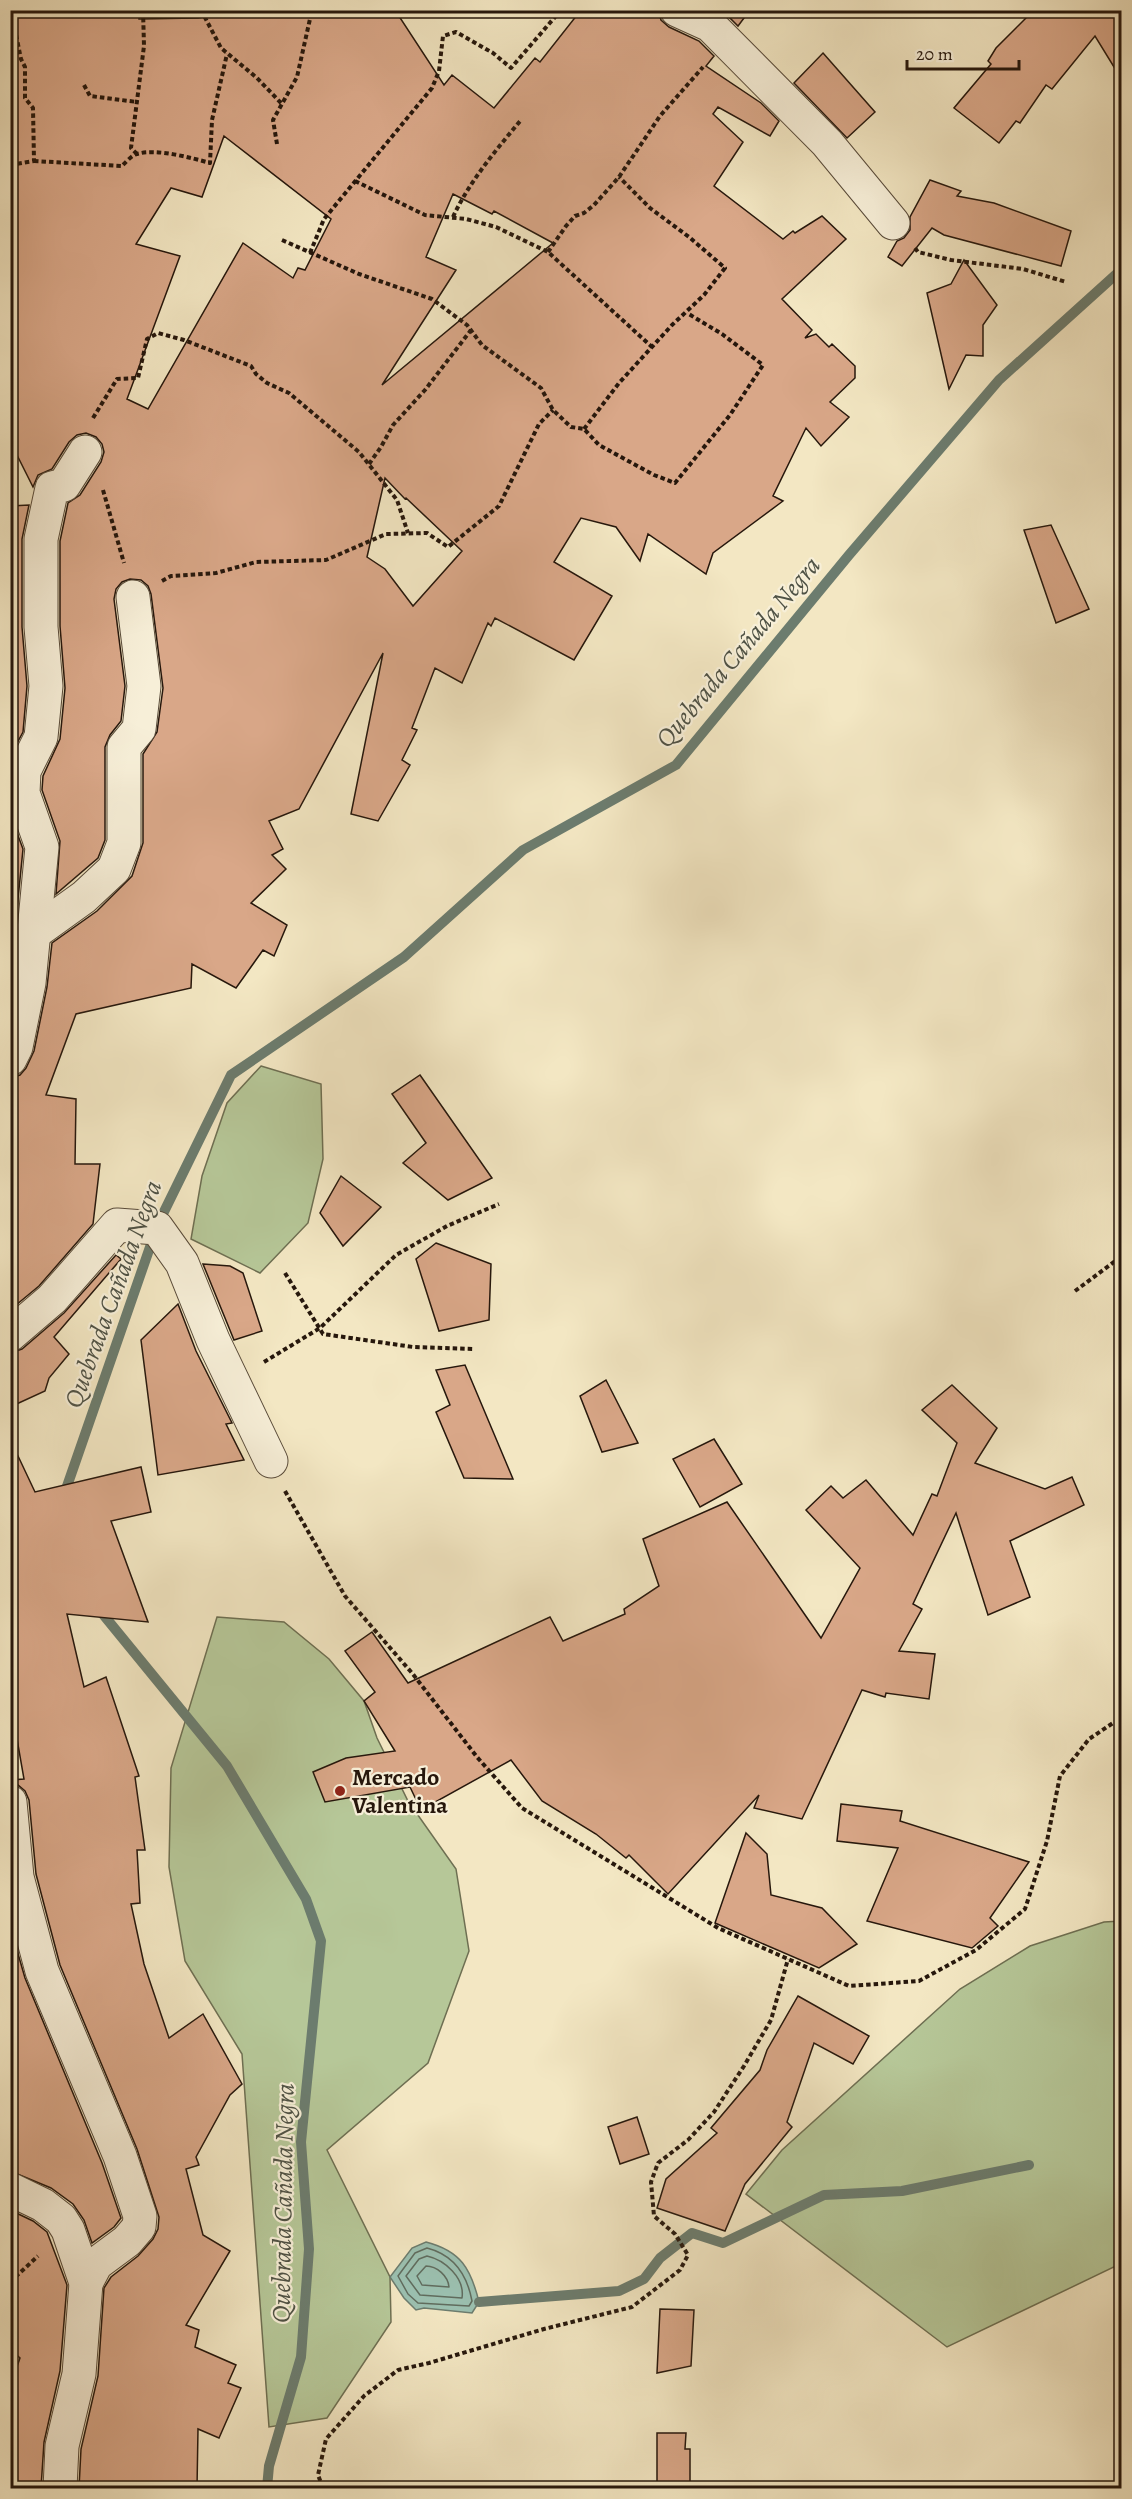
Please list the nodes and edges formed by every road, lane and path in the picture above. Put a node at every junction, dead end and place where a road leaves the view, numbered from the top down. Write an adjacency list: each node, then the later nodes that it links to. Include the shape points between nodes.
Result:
1 (11, 10): 15 (path, via 25,67 25,98 33,108)
2 (143, 10): 10 (path, via 144,46)
3 (201, 10): 8 (path)
4 (312, 10): 11 (path, via 297,77)
5 (561, 10): 18 (path, via 511,68 456,32 443,36 439,71 432,88)
6 (677, 10): 7 (street, via 710,25)
7 (719, 34): 17 (path, via 708,60 660,116); 20 (street, via 827,143)
8 (227, 54): 11 (path); 14 (path, via 212,120 210,163 183,156)
9 (84, 86): 10 (path, via 90,96)
10 (137, 102): 14 (path, via 131,148)
11 (282, 104): 13 (path, via 273,120)
12 (521, 120): 19 (path, via 481,171)
13 (277, 144)
14 (137, 154): 15 (path, via 122,166)
15 (34, 161): 16 (path)
16 (10, 165)
17 (619, 177): 22 (path, via 594,205 575,216); 25 (path, via 650,208 724,268)
18 (355, 181): 19 (path, via 425,215); 23 (path, via 324,219)
19 (453, 217): 22 (path, via 496,227)
20 (893, 223): 24 (path, via 918,252 1023,270)
21 (282, 240): 23 (path)
22 (548, 252): 28 (path)
23 (310, 253): 26 (path, via 432,299)
24 (1066, 282)
25 (687, 313): 28 (path); 30 (path, via 763,364 698,458 675,483 599,445)
26 (471, 330): 29 (path, via 482,345 541,388); 32 (path, via 393,425)
27 (147, 339): 32 (path, via 158,333 184,339 251,366 267,383 289,393 330,426)
28 (651, 347): 30 (path)
29 (553, 410): 30 (path, via 571,427); 33 (path, via 539,424 499,506 448,547 427,533)
30 (584, 429)
31 (85, 452): 35 (street, via 64,485 52,488 41,539 46,686 40,737 24,771 23,793 42,847)
32 (369, 464): 33 (path, via 397,500)
33 (408, 533): 34 (path, via 386,534 326,560 256,562 216,573 171,576)
34 (133, 597): 35 (street, via 144,686 139,729 124,747 124,843 114,869 84,897)
35 (34, 933): 36 (street, via 29,983)
36 (10, 1059)
37 (499, 1204): 41 (path, via 447,1226 396,1255)
38 (1122, 1256): 40 (path)
39 (285, 1273): 41 (path)
40 (1075, 1291)
41 (320, 1328): 43 (path, via 323,1334 413,1347); 44 (path)
42 (10, 1335): 44 (street, via 52,1299 117,1225 157,1228 182,1263)
43 (475, 1348)
44 (232, 1380): 45 (street)
45 (271, 1461): 48 (path, via 345,1596 522,1808 718,1928)
46 (1122, 1717): 48 (path, via 1089,1739 1060,1776 1047,1841 1024,1909 976,1950 919,1981 849,1986)
47 (10, 1802): 50 (street, via 17,1877 42,1971 120,2156 140,2216 139,2227 96,2264)
48 (788, 1959): 52 (path, via 771,2020 744,2066 714,2112 688,2140 658,2163 651,2182 654,2216 675,2234 688,2255 680,2270 632,2307 398,2370 364,2396 326,2439 318,2475)
49 (10, 2189): 50 (street, via 61,2219)
50 (86, 2283): 51 (street, via 79,2374 62,2446)
51 (60, 2488)
52 (323, 2488)

